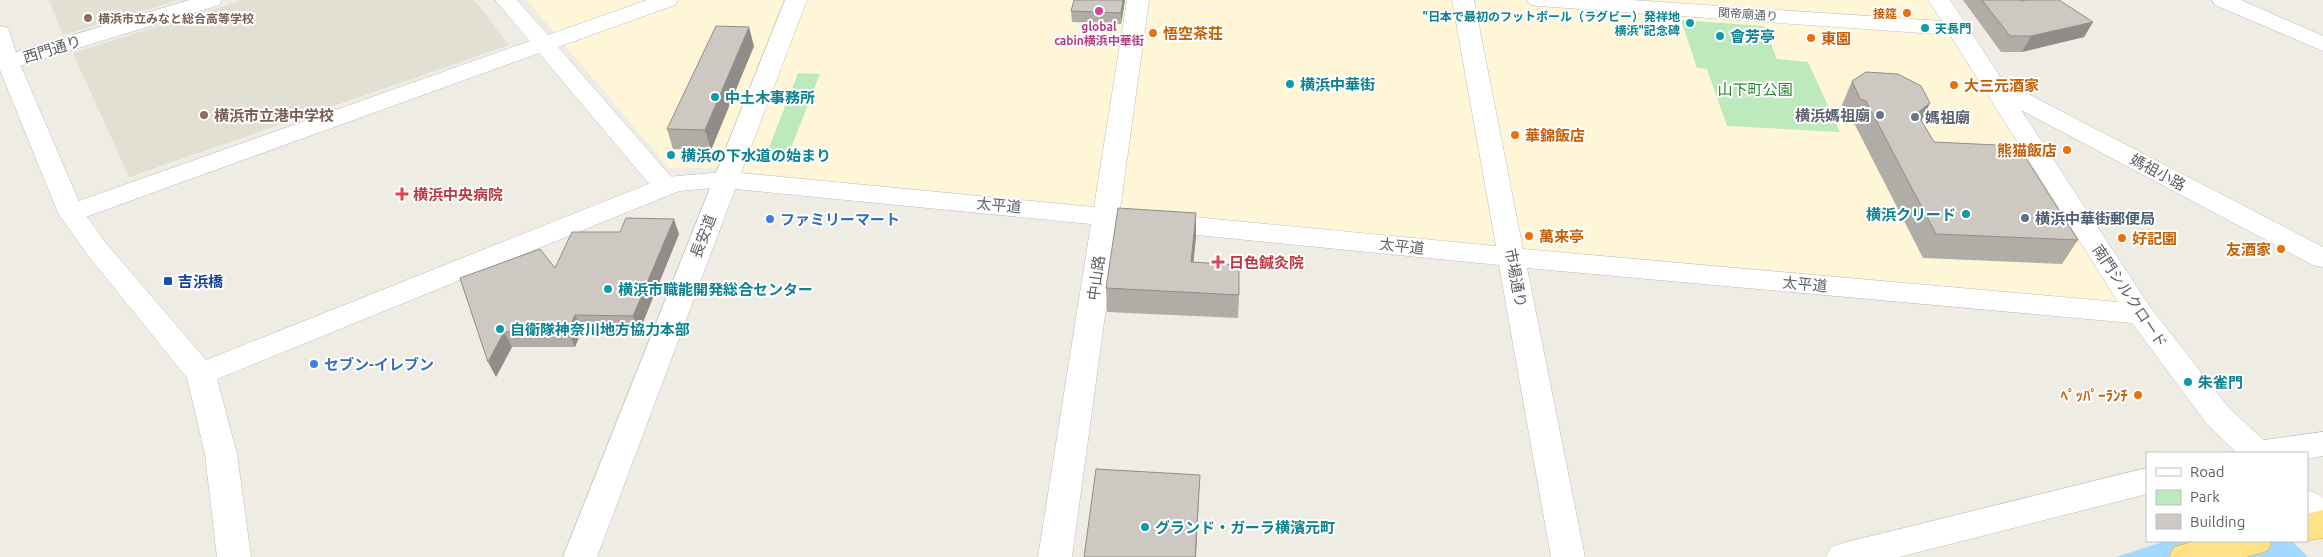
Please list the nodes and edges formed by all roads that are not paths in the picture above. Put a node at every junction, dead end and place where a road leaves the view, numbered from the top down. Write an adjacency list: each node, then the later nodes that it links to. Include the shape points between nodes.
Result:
1 (211, 0): 15 (street, 西門通り)
2 (506, 0): 13 (street)
3 (667, 0): 13 (street)
4 (796, 0): 17 (street, 長安道)
5 (1138, 0): 20 (street, 中山路)
6 (1463, 0): 21 (street, 市場通り)
7 (1538, 0): 10 (street, 関帝廟通り)
8 (1939, 0): 11 (street, 南門シルクロード)
9 (2223, 0): 14 (street)
10 (1699, 6): 11 (street, 関帝廟通り)
11 (1958, 29): 16 (street, 南門シルクロード)
12 (0, 33): 15 (street)
13 (542, 44): 18 (street); 19 (street)
14 (2323, 44)
15 (4, 64): 19 (street)
16 (1993, 85): 22 (street, 媽祖小路); 23 (street, 南門シルクロード)
17 (724, 180): 18 (street, 太平道, via 683,181); 20 (street, 太平道); 34 (street, 長安道)
18 (665, 186): 24 (street, 太平道)
19 (71, 213): 24 (street, via 96,248)
20 (1106, 215): 21 (street, 太平道); 35 (street, 中山路)
21 (1512, 257): 23 (street, 太平道); 36 (street, 市場通り)
22 (2323, 258)
23 (2140, 314): 26 (street, 南門シルクロード, via 2218,416)
24 (201, 374): 33 (street, via 220,454)
25 (2323, 444): 27 (street)
26 (2256, 452)
27 (2264, 452)
28 (2146, 481): 37 (street)
29 (2308, 504): 30 (street)
30 (2323, 522): 31 (highway)
31 (2308, 528)
32 (2251, 542): 38 (highway)
33 (234, 557)
34 (580, 557)
35 (1055, 557)
36 (1568, 557)
37 (1843, 557)
38 (2186, 557)

